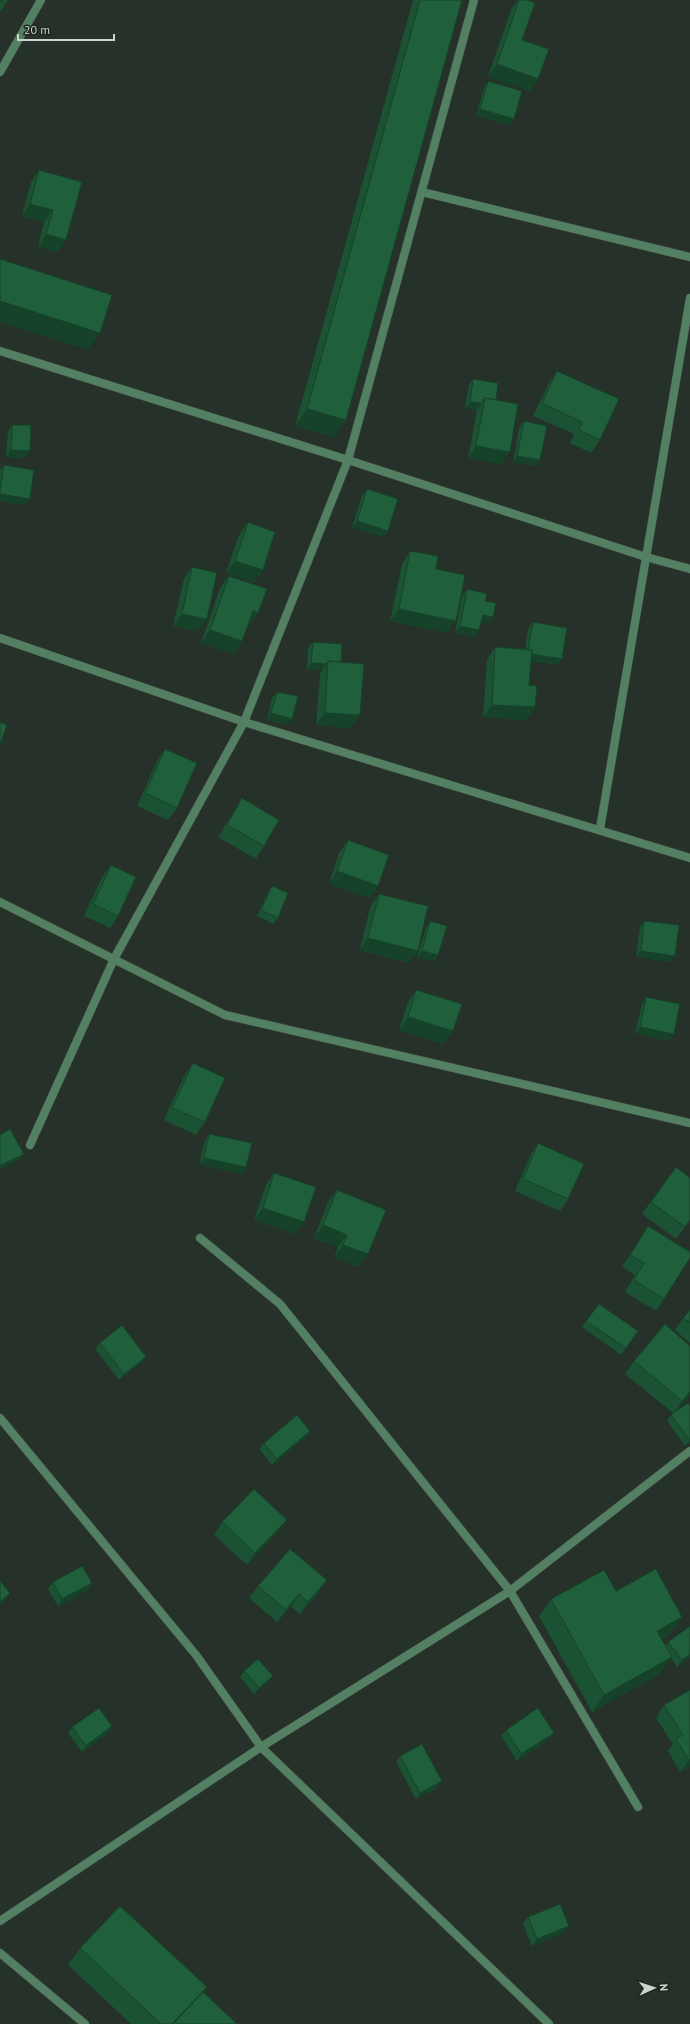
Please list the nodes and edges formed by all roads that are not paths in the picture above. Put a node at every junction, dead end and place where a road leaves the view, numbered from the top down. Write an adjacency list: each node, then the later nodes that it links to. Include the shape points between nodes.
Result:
1 (41, 0): 3 (street)
2 (474, 0): 4 (street)
3 (0, 72)
4 (422, 192): 5 (street); 8 (street)
5 (690, 257)
6 (690, 298): 9 (street)
7 (0, 351): 8 (street)
8 (348, 460): 9 (street); 12 (street)
9 (646, 557): 10 (street); 13 (street)
10 (690, 569)
11 (0, 638): 12 (street)
12 (244, 722): 13 (street); 16 (street)
13 (600, 829): 14 (street)
14 (690, 858)
15 (0, 902): 16 (street)
16 (114, 959): 17 (street, via 225,1015); 18 (street)
17 (690, 1123)
18 (30, 1145)
19 (200, 1238): 22 (street, via 280,1304)
20 (0, 1418): 23 (street, via 196,1655)
21 (690, 1451): 22 (street)
22 (510, 1591): 23 (street); 24 (street)
23 (261, 1747): 25 (street); 28 (street)
24 (638, 1807)
25 (0, 1921)
26 (0, 1953): 27 (street)
27 (85, 2024)
28 (549, 2024)

